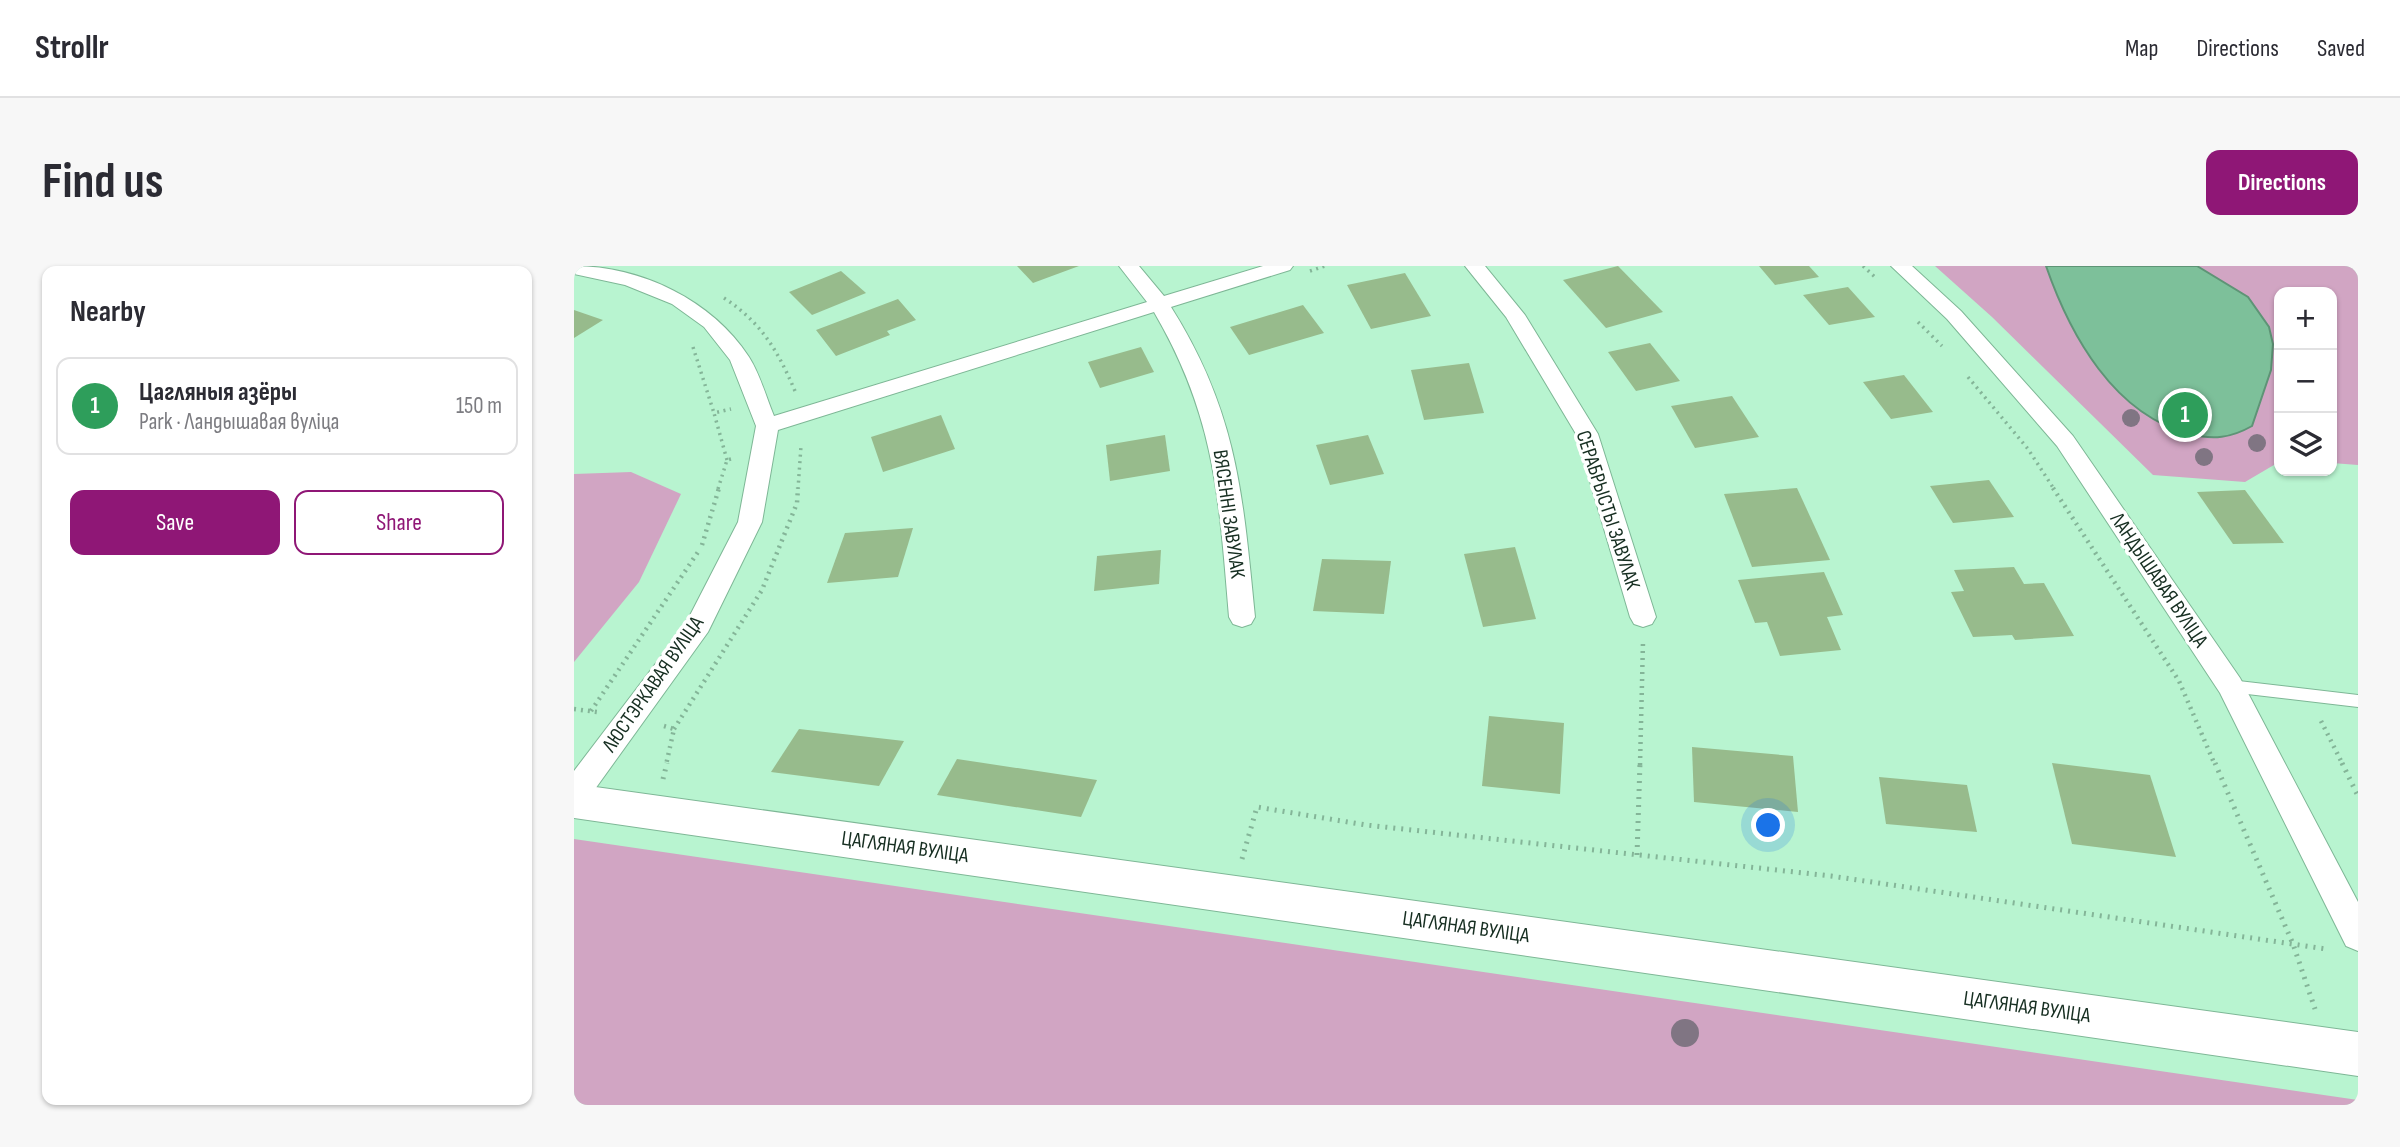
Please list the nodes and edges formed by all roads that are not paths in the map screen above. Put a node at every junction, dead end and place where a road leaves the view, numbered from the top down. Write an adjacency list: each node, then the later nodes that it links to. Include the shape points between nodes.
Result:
1 (1129, 266): 6 (street, ВЯСЕННІ ЗАВУЛАК)
2 (1283, 266): 6 (street)
3 (1475, 266): 9 (street, СЕРАБРЫСТЫ ЗАВУЛАК, via 1515,315 1587,434)
4 (1902, 266): 10 (street, ЛАНДЫШАВАЯ ВУЛІЦА, via 1954,315 2065,441)
5 (574, 268): 7 (street, via 631,281 679,300 711,323 740,359)
6 (1160, 304): 7 (street); 8 (street, ВЯСЕННІ ЗАВУЛАК, via 1205,393 1226,466)
7 (768, 426): 12 (street, ЛЮСТЭРКАВАЯ ВУЛІЦА, via 750,522 695,632)
8 (1242, 617)
9 (1643, 617)
10 (2230, 686): 11 (lane); 14 (street, ЛАНДЫШАВАЯ ВУЛІЦА)
11 (2358, 701)
12 (574, 794)
13 (574, 800): 15 (street, ЦАГЛЯНАЯ ВУЛІЦА)
14 (2358, 935)
15 (2343, 1052)

